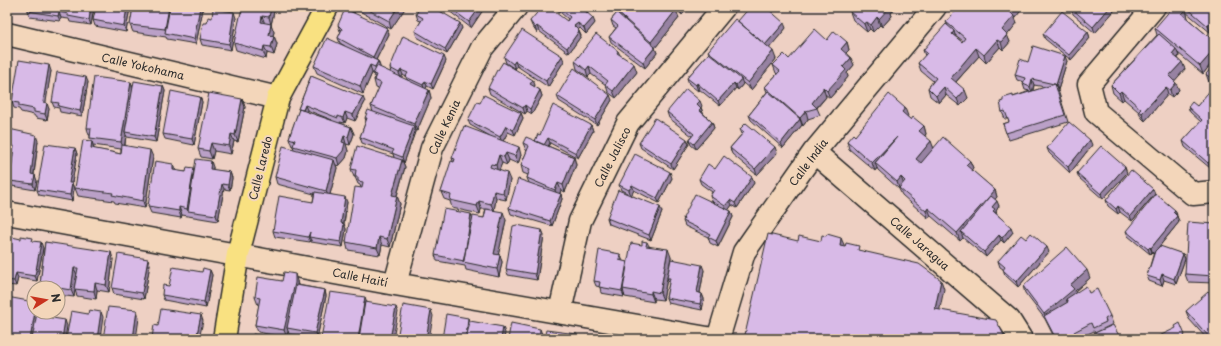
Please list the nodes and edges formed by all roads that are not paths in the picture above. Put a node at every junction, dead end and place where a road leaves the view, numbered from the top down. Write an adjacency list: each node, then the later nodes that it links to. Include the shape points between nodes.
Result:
1 (327, 7): 7 (main road, Calle Laredo)
2 (516, 7): 12 (street, Calle Kenia, via 482,48 432,148)
3 (724, 7): 13 (street, Calle Jalisco, via 628,124 580,221)
4 (935, 7): 8 (street, Calle India)
5 (1154, 7): 9 (street, via 1089,84 1096,112 1193,194)
6 (7, 34): 7 (street, Calle Yokohama)
7 (278, 98): 11 (main road, Calle Laredo)
8 (814, 152): 16 (street, Calle India, via 744,252); 17 (street, Calle Jaragua, via 1009,320)
9 (1214, 192)
10 (7, 213): 11 (street, Calle Haití)
11 (238, 254): 12 (street, Calle Haití); 14 (main road, Calle Laredo)
12 (395, 284): 13 (street, Calle Haití)
13 (560, 312): 15 (street, Calle Haití)
14 (224, 339)
15 (713, 339)
16 (718, 339)
17 (1021, 339)

